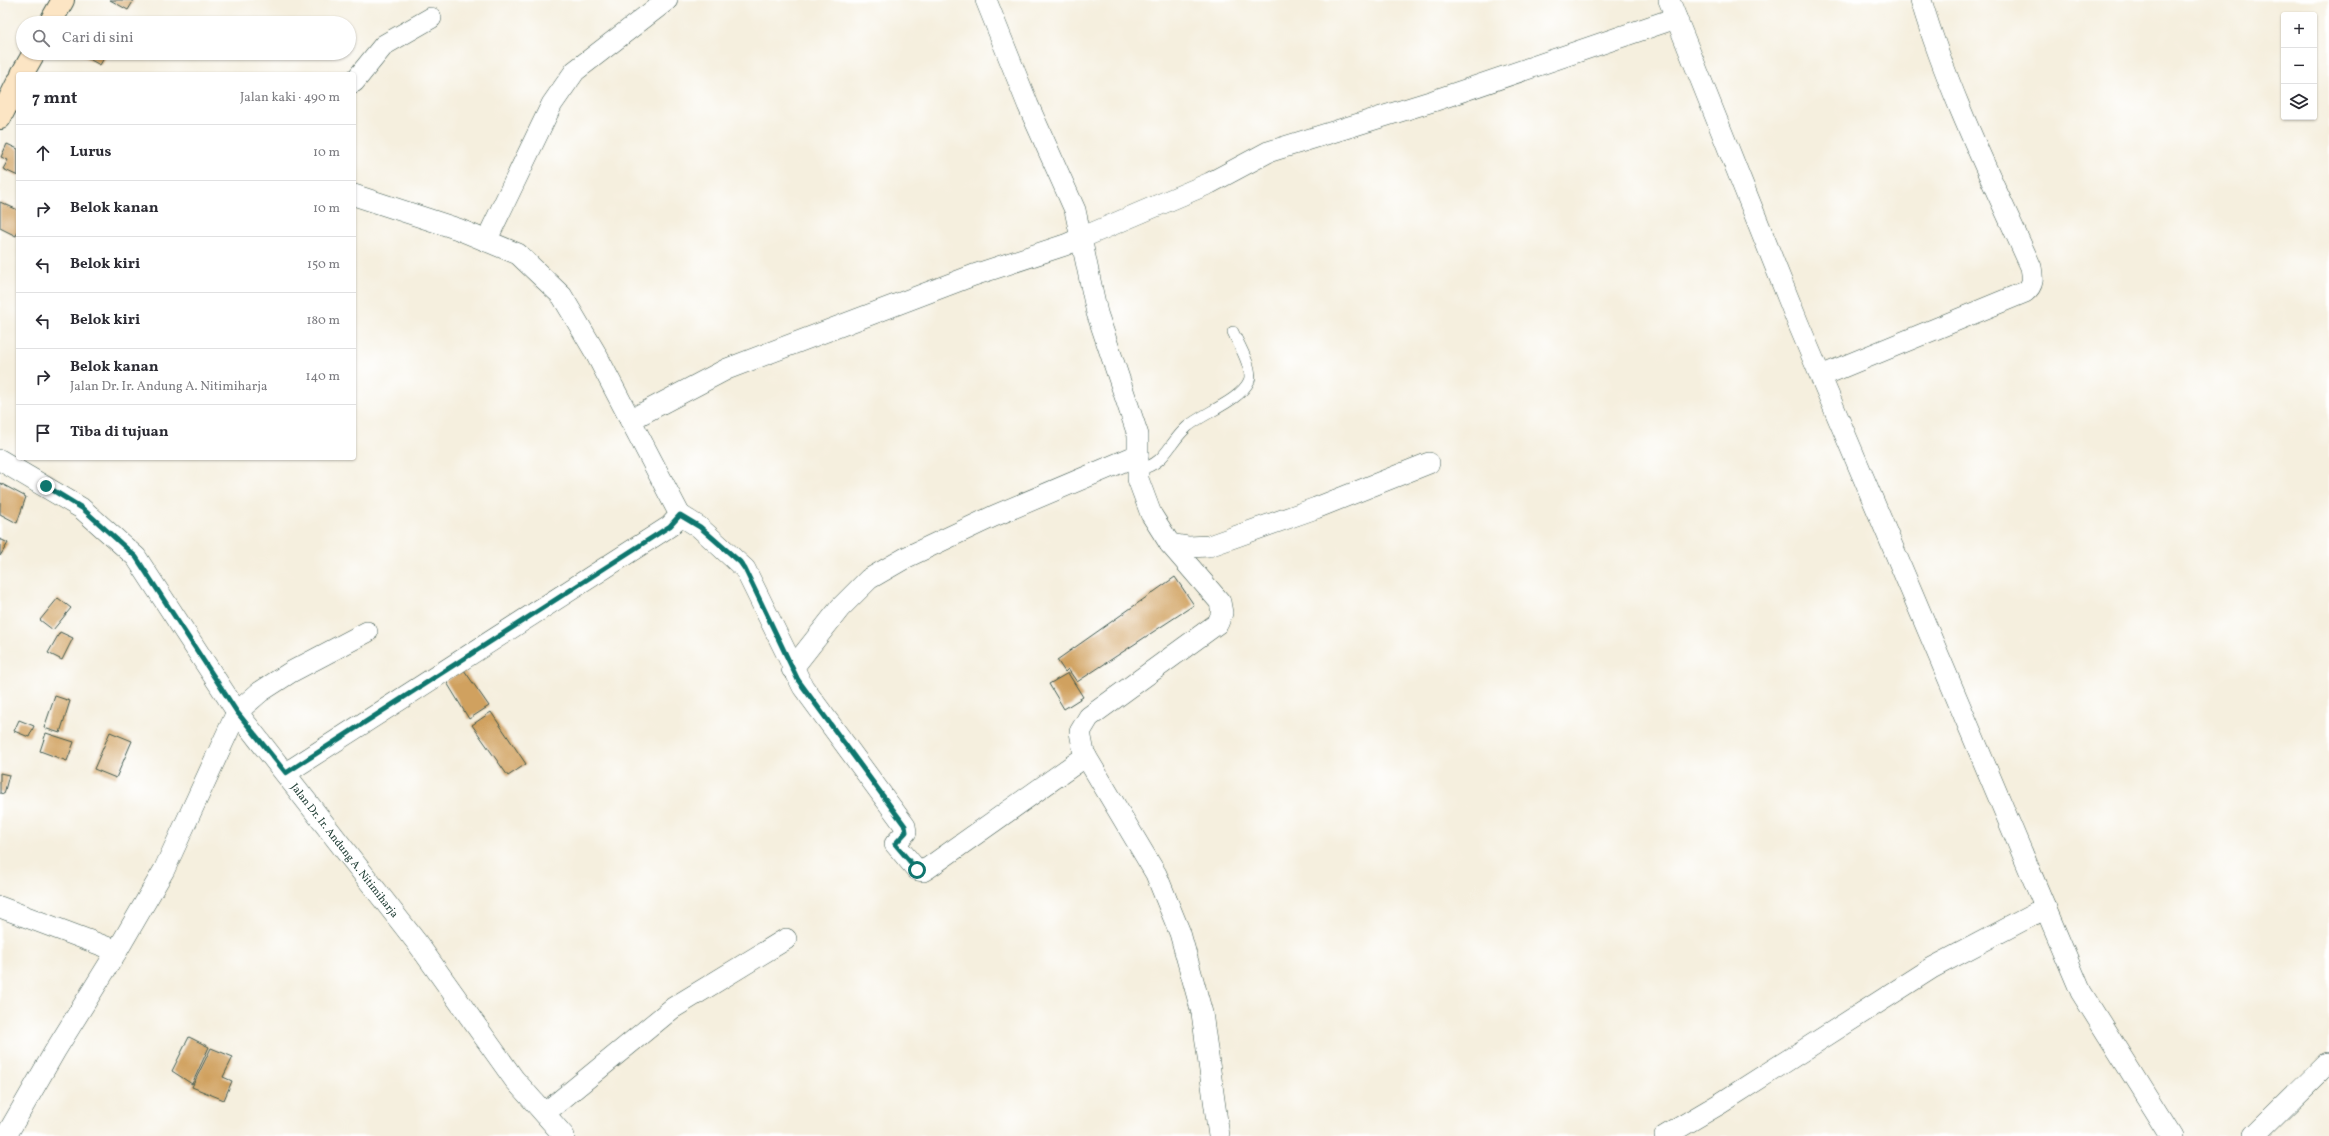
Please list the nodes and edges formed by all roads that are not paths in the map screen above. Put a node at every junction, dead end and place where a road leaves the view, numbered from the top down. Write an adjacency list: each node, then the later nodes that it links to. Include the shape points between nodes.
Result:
1 (63, 0): 6 (main road)
2 (667, 0): 15 (street, via 591,57 563,86)
3 (986, 0): 14 (street, via 1028,105 1075,210)
4 (1922, 0): 17 (street, via 1935,45 1956,98 2031,268 2031,287 2025,292)
5 (1672, 9): 14 (street, via 1433,101 1268,152 1210,183); 17 (street)
6 (54, 16)
7 (431, 18): 10 (street, via 384,45)
8 (30, 60): 9 (main road)
9 (23, 72)
10 (356, 80)
11 (16, 91): 12 (main road)
12 (0, 118)
13 (356, 196): 15 (street, via 458,229)
14 (1081, 238): 18 (street, via 967,278 727,369); 21 (street, via 1097,313 1138,435)
15 (486, 241): 18 (street, via 518,254 562,296 596,352)
16 (1233, 332): 21 (lane, via 1249,368 1249,381 1246,386 1187,427 1154,466)
17 (1821, 376): 30 (street)
18 (630, 420): 22 (street)
19 (0, 460): 26 (street, Jalan Dr. Ir. Andung A. Nitimiharja, via 82,508 136,557)
20 (1429, 462): 23 (street, via 1316,508 1208,546)
21 (1138, 463): 23 (street, via 1138,479 1151,514); 25 (street, via 994,516 907,557 869,580 840,608)
22 (680, 515): 25 (street, via 700,527 740,562); 28 (street, via 670,526)
23 (1170, 544): 27 (street, via 1220,602 1222,613 1218,623 1089,717 1080,732)
24 (366, 632): 26 (street, via 291,672 260,692)
25 (792, 669): 27 (street, via 905,826 906,832 895,844 917,870 923,871 928,868)
26 (237, 712): 28 (street, Jalan Dr. Ir. Andung A. Nitimiharja); 32 (street, via 164,870)
27 (1086, 756): 37 (street, via 1156,874 1180,933 1202,1013)
28 (286, 773): 34 (street, Jalan Dr. Ir. Andung A. Nitimiharja, via 418,944 514,1079)
29 (0, 907): 32 (street)
30 (2046, 908): 38 (street, via 1932,968); 39 (street, via 2081,992)
31 (786, 940): 34 (street, via 664,1015)
32 (117, 951): 35 (street)
33 (2329, 1062): 40 (street)
34 (545, 1113): 36 (street, Jalan Dr. Ir. Andung A. Nitimiharja)
35 (6, 1136)
36 (564, 1136)
37 (1219, 1136)
38 (1665, 1136)
39 (2171, 1136)
40 (2254, 1136)

